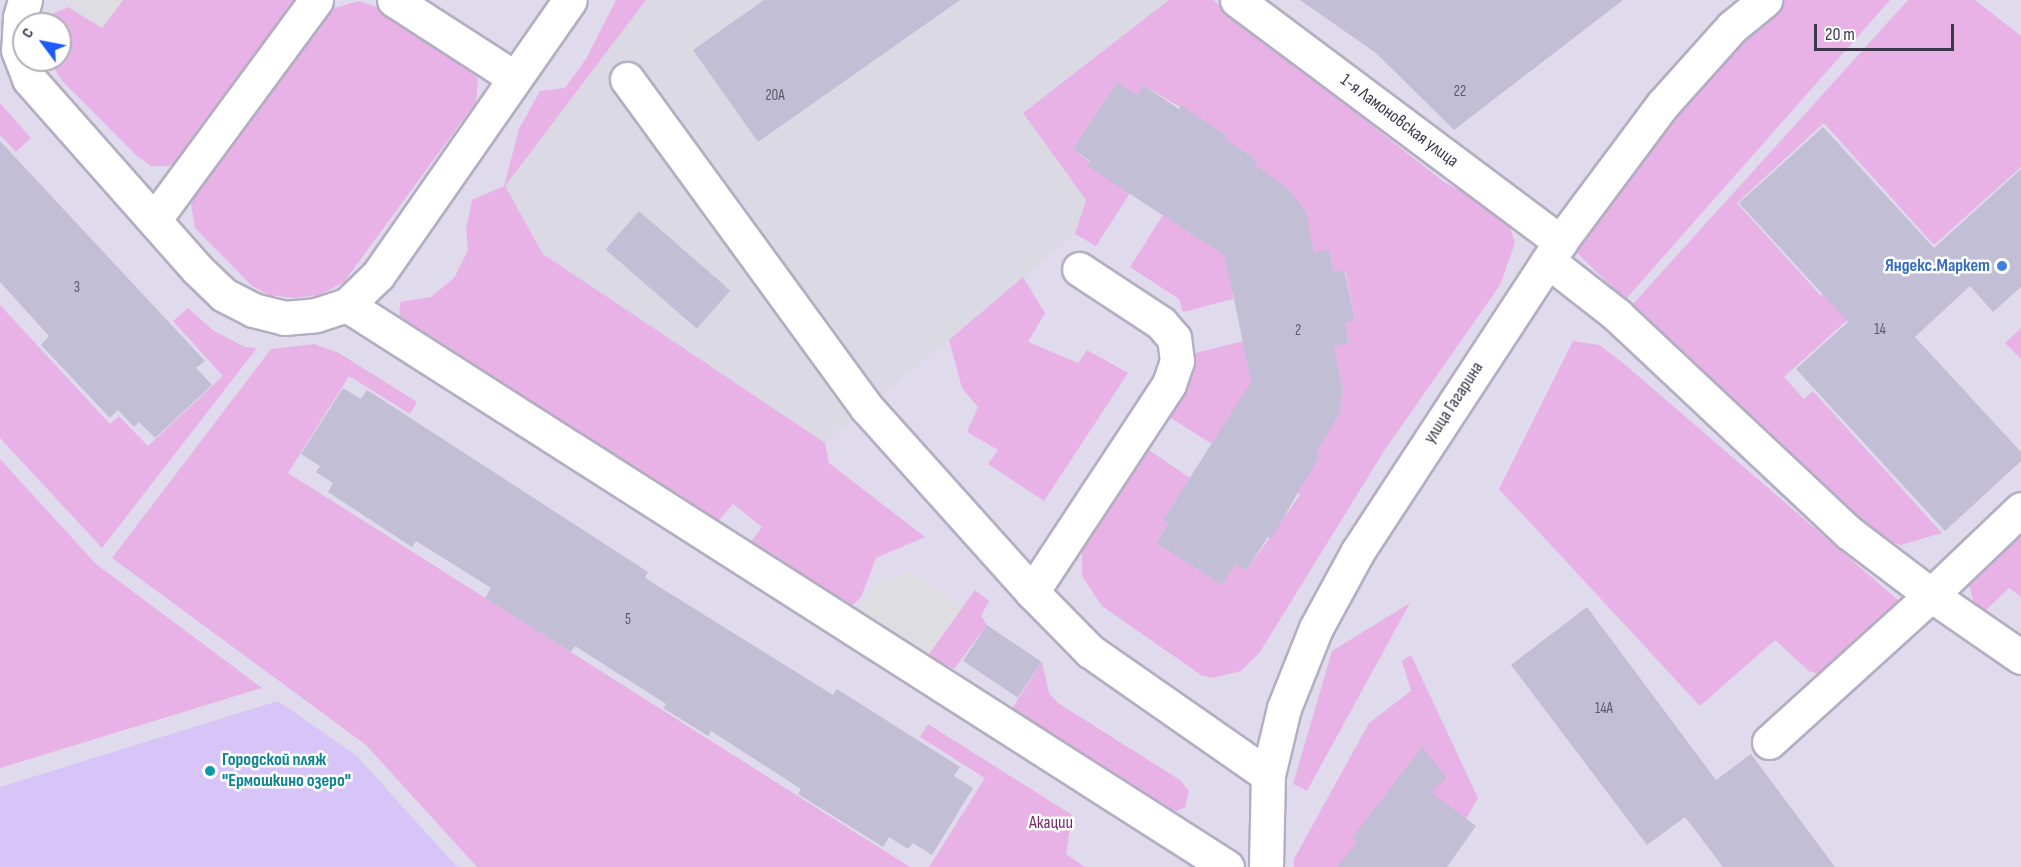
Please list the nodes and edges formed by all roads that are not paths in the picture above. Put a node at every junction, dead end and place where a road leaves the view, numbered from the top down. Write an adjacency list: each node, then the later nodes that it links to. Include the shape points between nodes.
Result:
1 (26, 0): 9 (street, via 18,50 29,79)
2 (316, 0): 9 (street)
3 (394, 0): 7 (street)
4 (570, 0): 7 (street)
5 (1238, 0): 10 (street, 1-я Ламоновская улица)
6 (1765, 0): 10 (street, улица Гагарина, via 1732,27 1663,104)
7 (515, 78): 12 (street, via 378,275)
8 (627, 79): 14 (street, via 867,408)
9 (154, 220): 12 (street, via 224,295 253,310 284,318 316,315)
10 (1554, 252): 15 (street, 1-я Ламоновская улица, via 1848,532); 18 (street, улица Гагарина, via 1352,561 1316,628 1284,708)
11 (1079, 269): 14 (street, via 1161,323 1174,338 1177,361 1169,384)
12 (347, 305): 19 (street)
13 (2021, 509): 15 (street)
14 (1032, 592): 18 (street, via 1090,651)
15 (1931, 595): 16 (street, 1-я Ламоновская улица); 17 (street)
16 (2021, 657)
17 (1769, 742)
18 (1268, 775): 20 (street, улица Гагарина)
19 (1227, 867)
20 (1266, 867)

